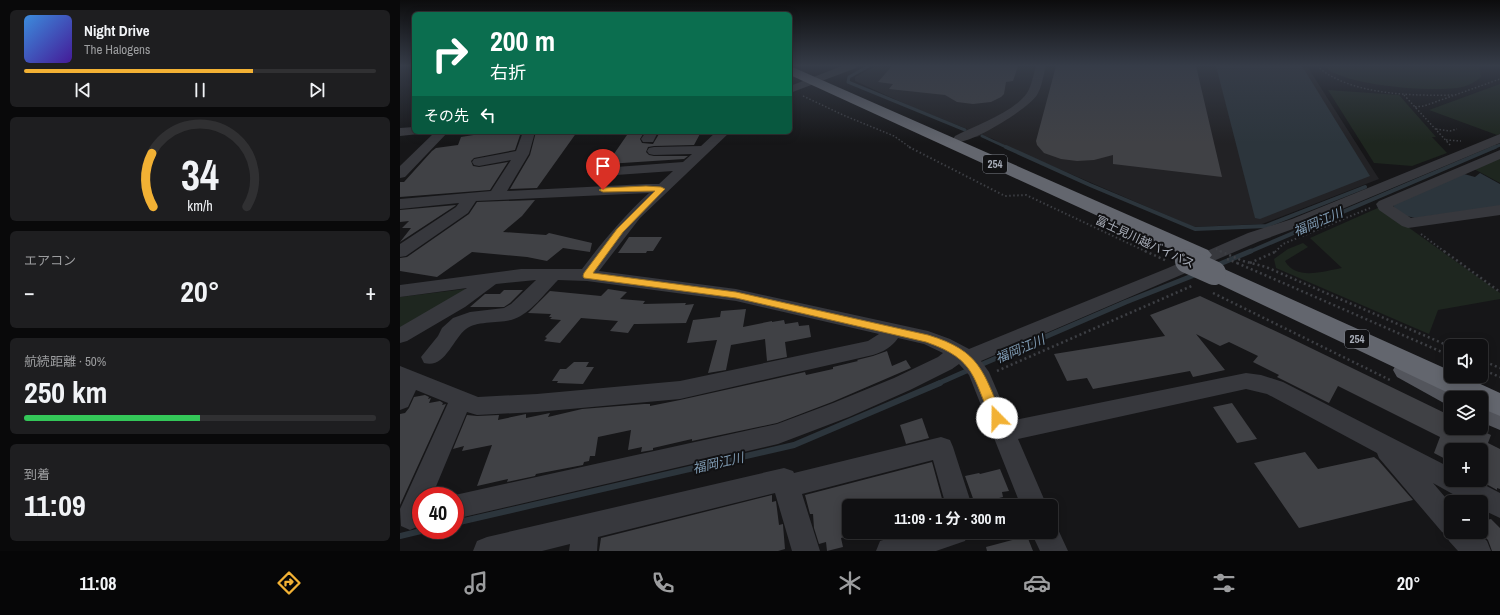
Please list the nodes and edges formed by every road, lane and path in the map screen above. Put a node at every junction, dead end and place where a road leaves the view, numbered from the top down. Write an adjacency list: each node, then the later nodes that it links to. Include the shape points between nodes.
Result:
1 (807, 92): 36 (path, via 843,115 894,136 915,151 1005,196 1026,195)
2 (814, 92): 9 (highway, 富士見川越バイパス / 254)
3 (1032, 92): 16 (street, via 1014,110)
4 (1392, 92): 6 (path)
5 (1463, 92): 7 (path)
6 (1404, 94): 7 (path); 8 (path)
7 (1454, 95): 8 (path)
8 (1415, 107): 11 (path)
9 (873, 112): 16 (highway, via 911,118); 32 (highway, 富士見川越バイパス / 254, via 923,131); 36 (highway, 富士見川越バイパス / 254)
10 (1457, 129): 11 (path)
11 (1436, 130): 21 (path)
12 (412, 131): 13 (street)
13 (400, 132)
14 (440, 134): 26 (street)
15 (1500, 138): 48 (street, via 1298,222 1254,236)
16 (960, 139): 32 (highway, via 1056,182)
17 (714, 141): 18 (street); 20 (street); 23 (street)
18 (688, 142)
19 (526, 144): 24 (street); 24 (street, via 482,162)
20 (654, 151)
21 (1455, 151)
22 (1500, 154): 31 (street)
23 (685, 166): 25 (street); 27 (street)
24 (515, 167): 28 (street)
25 (616, 171)
26 (400, 174)
27 (661, 189): 28 (street); 38 (street, via 620,231)
28 (496, 196): 29 (street)
29 (471, 197): 30 (street); 35 (street, via 462,210)
30 (400, 204)
31 (1384, 204): 34 (street); 36 (path, via 1284,244 1278,250)
32 (1098, 209): 36 (highway, 富士見川越バイパス / 254)
33 (1500, 210): 34 (street)
34 (1408, 223): 41 (path)
35 (400, 252)
36 (1214, 266): 42 (highway, 富士見川越バイパス / 254); 45 (path, via 1266,267); 46 (path); 48 (path); 50 (highway, 富士見川越バイパス / 254); 55 (path)
37 (554, 274): 38 (street); 39 (street); 47 (street, via 518,309 508,314 470,319 460,323)
38 (587, 276): 43 (street, via 736,295)
39 (490, 279): 40 (street); 44 (street, via 443,312)
40 (400, 291)
41 (1500, 292)
42 (1323, 324): 58 (main road); 61 (highway, 富士見川越バイパス / 254)
43 (892, 330): 48 (street, via 944,344); 59 (street, via 887,339 873,346 680,390 477,406)
44 (400, 336)
45 (1444, 344)
46 (1444, 353)
47 (431, 357)
48 (973, 363): 64 (street); 69 (street, via 945,363 842,410 778,434)
49 (1488, 363): 51 (path)
50 (1444, 364)
51 (1500, 368)
52 (1488, 372): 54 (path)
53 (406, 376): 59 (street); 60 (street)
54 (1500, 378)
55 (1392, 381)
56 (1487, 383): 57 (highway)
57 (1500, 389)
58 (1444, 392)
59 (461, 399): 72 (street)
60 (400, 401)
61 (1500, 405)
62 (1488, 412): 63 (main road)
63 (1500, 418)
64 (1003, 432): 65 (street, via 1246,381 1260,382 1275,388); 68 (street)
65 (1383, 444): 70 (street); 71 (street)
66 (786, 487): 67 (street, via 941,447); 73 (street, via 784,479); 79 (street)
67 (957, 499)
68 (1031, 499)
69 (464, 505)
70 (1500, 506)
71 (1444, 515)
72 (410, 517)
73 (584, 539): 78 (street)
74 (940, 539): 77 (street)
75 (1048, 539): 81 (street)
76 (1466, 539): 82 (street)
77 (925, 546): 80 (street)
78 (487, 551)
79 (806, 551)
80 (890, 551)
81 (1054, 551)
82 (1476, 551)

